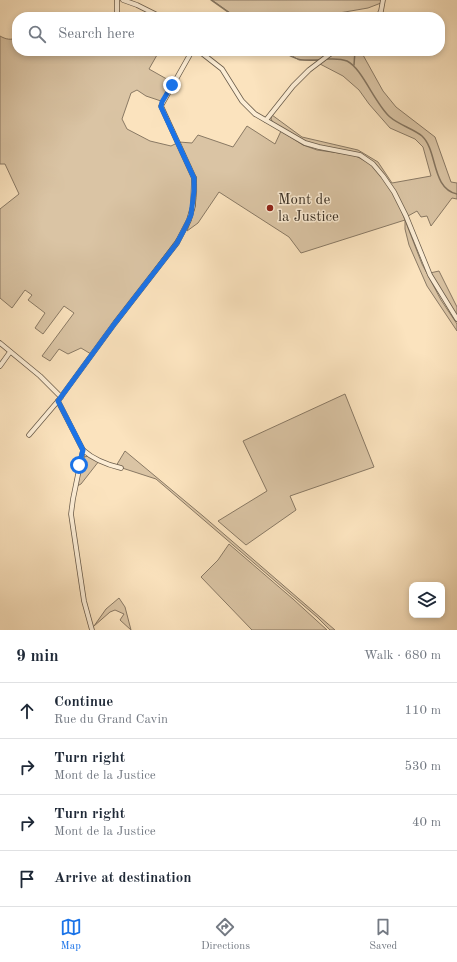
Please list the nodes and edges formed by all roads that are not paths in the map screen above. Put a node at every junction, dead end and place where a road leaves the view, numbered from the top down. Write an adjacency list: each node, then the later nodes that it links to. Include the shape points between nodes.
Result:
1 (117, 0): 4 (street)
2 (123, 0): 5 (street)
3 (383, 0): 6 (street)
4 (117, 12)
5 (152, 12)
6 (380, 12)
7 (189, 56): 15 (street, via 161,106 194,178 191,215 177,243)
8 (206, 56): 10 (street, via 226,73 247,107)
9 (327, 56): 10 (street, via 293,86)
10 (266, 120): 11 (street, via 305,143 360,155 373,164 394,192 430,275)
11 (457, 320)
12 (0, 343): 13 (street)
13 (10, 352): 14 (street); 15 (street, via 40,376)
14 (0, 366)
15 (60, 399): 16 (street); 17 (street)
16 (29, 435)
17 (83, 450): 18 (street, via 100,461); 19 (street, via 71,514 84,601)
18 (121, 468)
19 (92, 630)

